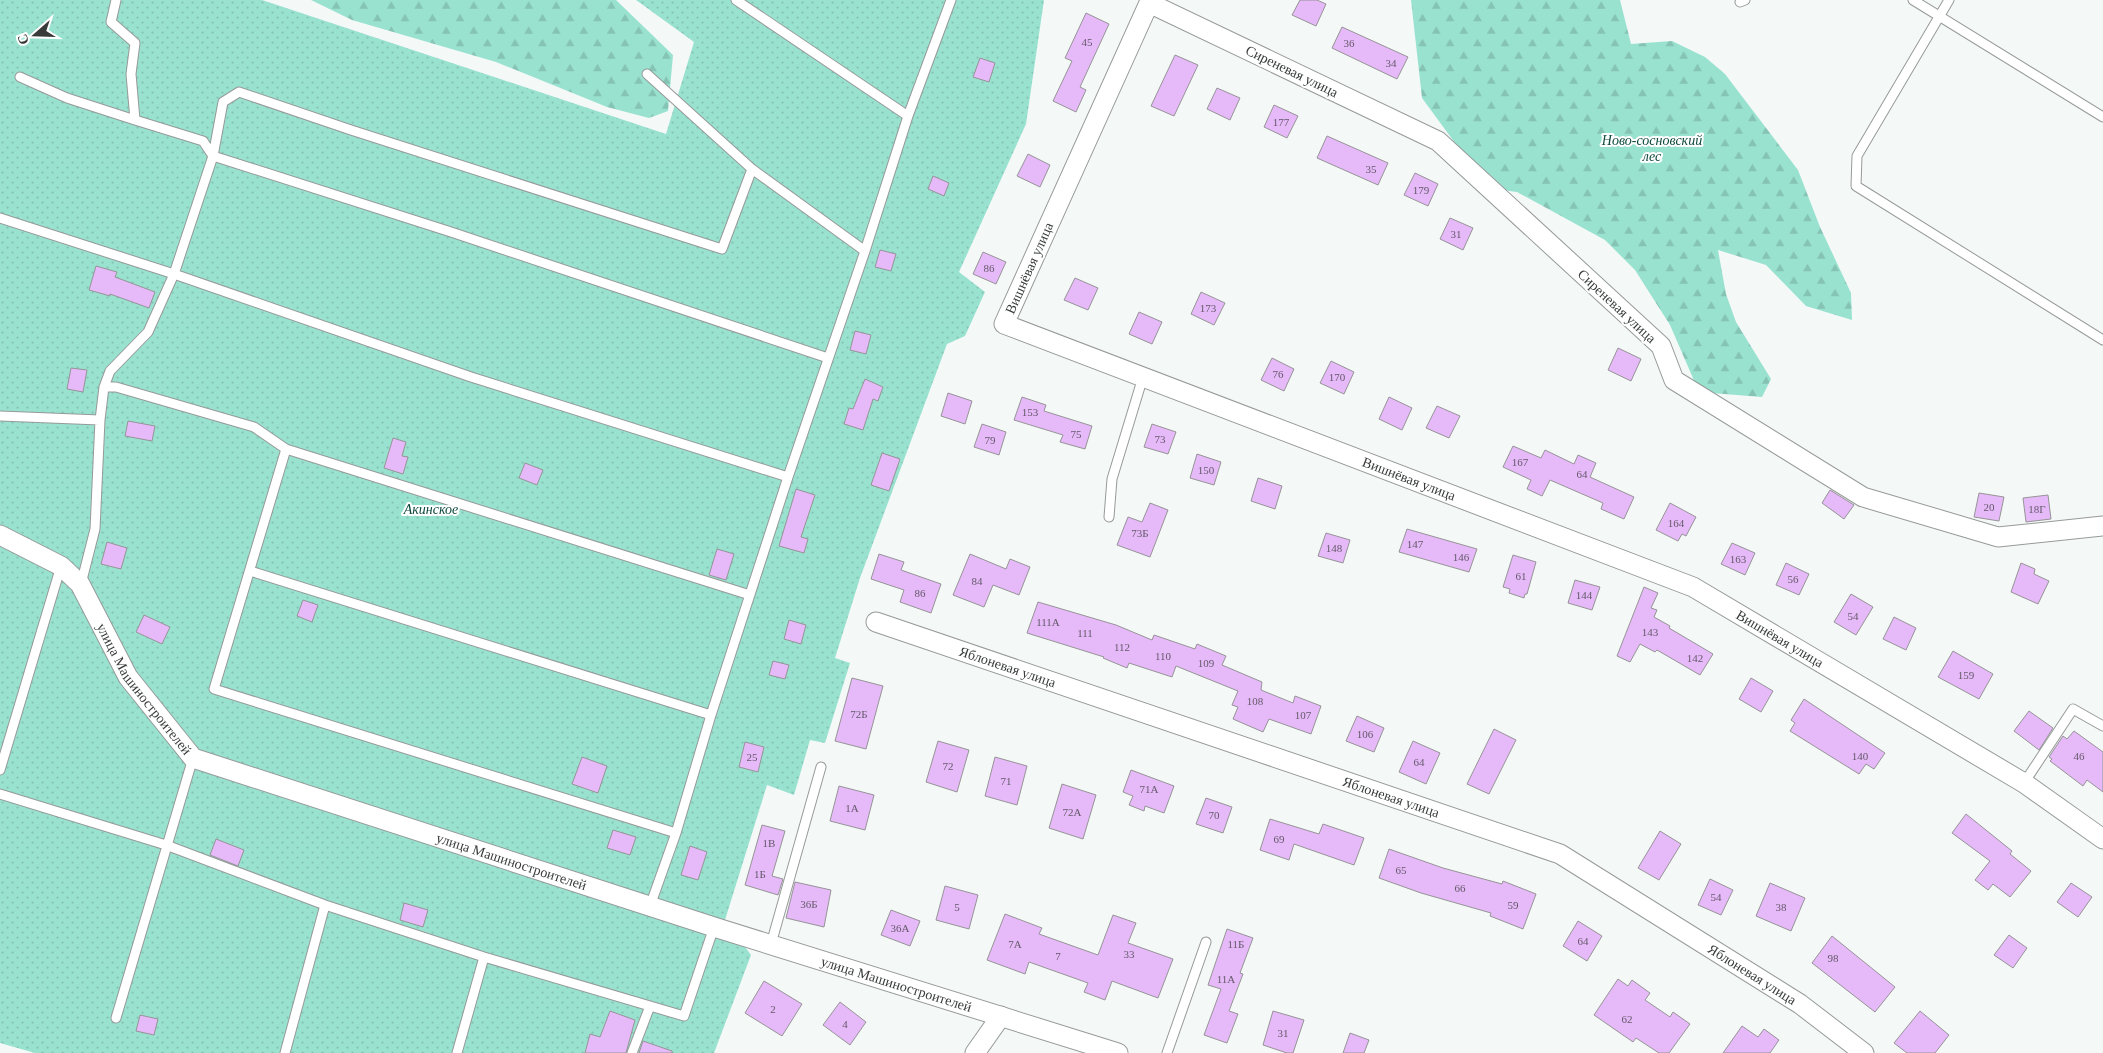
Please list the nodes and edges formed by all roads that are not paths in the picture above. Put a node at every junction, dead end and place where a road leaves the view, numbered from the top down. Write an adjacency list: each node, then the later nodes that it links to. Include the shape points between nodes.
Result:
1 (116, 0): 12 (lane, via 111,22 135,44 131,74)
2 (736, 0): 10 (lane)
3 (951, 0): 10 (lane)
4 (1913, 0): 7 (lane)
5 (1949, 0): 7 (lane)
6 (1149, 3): 20 (street, Вишнёвая улица, via 1004,324); 27 (street, Сиреневая улица, via 1438,141 1661,346 1674,380 1863,497 1998,537)
7 (1939, 16): 11 (lane); 18 (lane, via 1857,156 1856,186)
8 (647, 74): 14 (lane)
9 (20, 78): 12 (lane, via 67,98)
10 (908, 116): 16 (lane)
11 (2103, 117)
12 (135, 120): 13 (lane, via 203,141)
13 (212, 156): 14 (lane, via 224,102 239,92 722,249); 17 (lane); 19 (lane)
14 (752, 169): 16 (lane)
15 (0, 218): 17 (lane)
16 (865, 251): 19 (lane)
17 (174, 274): 21 (lane, via 148,332 110,370); 25 (lane, via 471,377)
18 (2103, 340)
19 (828, 358): 25 (lane)
20 (1143, 377): 26 (lane, via 1112,479); 39 (street, Вишнёвая улица, via 1693,587)
21 (104, 387): 23 (lane); 24 (lane, via 116,387 254,427)
22 (0, 416): 23 (lane)
23 (100, 420): 31 (lane, via 95,529)
24 (286, 449): 30 (lane); 32 (lane)
25 (788, 477): 32 (lane)
26 (1109, 517)
27 (2103, 526)
28 (0, 535): 29 (street, улица Машиностроителей)
29 (61, 566): 31 (street, улица Машиностроителей); 38 (lane)
30 (250, 571): 34 (lane); 41 (lane, via 214,689)
31 (80, 584): 36 (street, улица Машиностроителей, via 128,677)
32 (750, 595): 34 (lane)
33 (876, 622): 59 (street, Яблоневая улица, via 1560,854 1800,1004)
34 (711, 715): 41 (lane)
35 (2103, 726): 39 (lane, via 2073,708)
36 (193, 758): 43 (lane); 45 (street, улица Машиностроителей)
37 (821, 767): 48 (lane)
38 (0, 770)
39 (2024, 783): 42 (street, Вишнёвая улица)
40 (0, 794): 43 (lane)
41 (676, 833): 45 (lane)
42 (2103, 839)
43 (166, 846): 44 (lane); 52 (lane)
44 (325, 905): 49 (lane); 53 (lane)
45 (650, 906): 46 (street, улица Машиностроителей)
46 (714, 927): 48 (street, улица Машиностроителей); 50 (lane, via 684,1016)
47 (1206, 942): 58 (lane)
48 (771, 944): 51 (street, улица Машиностроителей)
49 (484, 957): 50 (lane); 54 (lane)
50 (650, 1006): 55 (lane)
51 (1001, 1016): 56 (street); 57 (street, улица Машиностроителей)
52 (116, 1018)
53 (285, 1053)
54 (457, 1053)
55 (632, 1053)
56 (975, 1053)
57 (1118, 1053)
58 (1167, 1053)
59 (1864, 1053)

